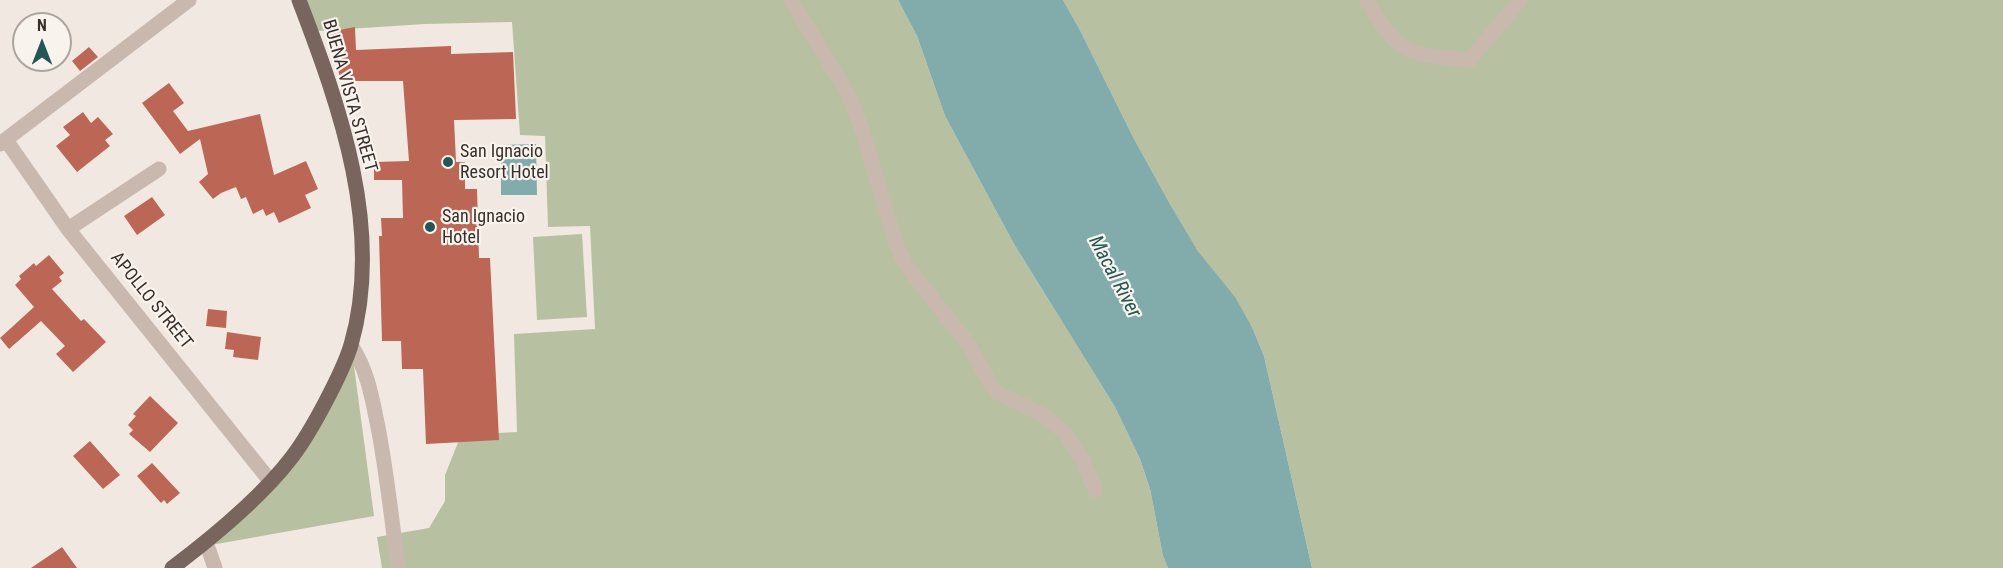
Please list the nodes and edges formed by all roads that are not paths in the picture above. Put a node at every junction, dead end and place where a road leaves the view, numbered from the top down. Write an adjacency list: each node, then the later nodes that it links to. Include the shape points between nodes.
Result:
1 (189, 0): 6 (street)
2 (299, 0): 9 (main road, BUENA VISTA STREET, via 332,95 358,199 363,258)
3 (791, 0): 11 (street, via 848,94 905,264 969,345 998,393 1043,415 1064,432 1083,460)
4 (1366, 0): 5 (street, via 1399,44 1429,54 1470,60)
5 (1520, 0)
6 (3, 142): 8 (street, APOLLO STREET)
7 (159, 170): 8 (street)
8 (68, 229): 10 (street, APOLLO STREET)
9 (351, 345): 10 (main road, BUENA VISTA STREET, via 312,428); 15 (street, via 368,380 385,463)
10 (271, 482): 12 (main road, BUENA VISTA STREET)
11 (1095, 490)
12 (206, 542): 13 (main road, BUENA VISTA STREET); 14 (street)
13 (172, 568)
14 (215, 568)
15 (398, 568)

